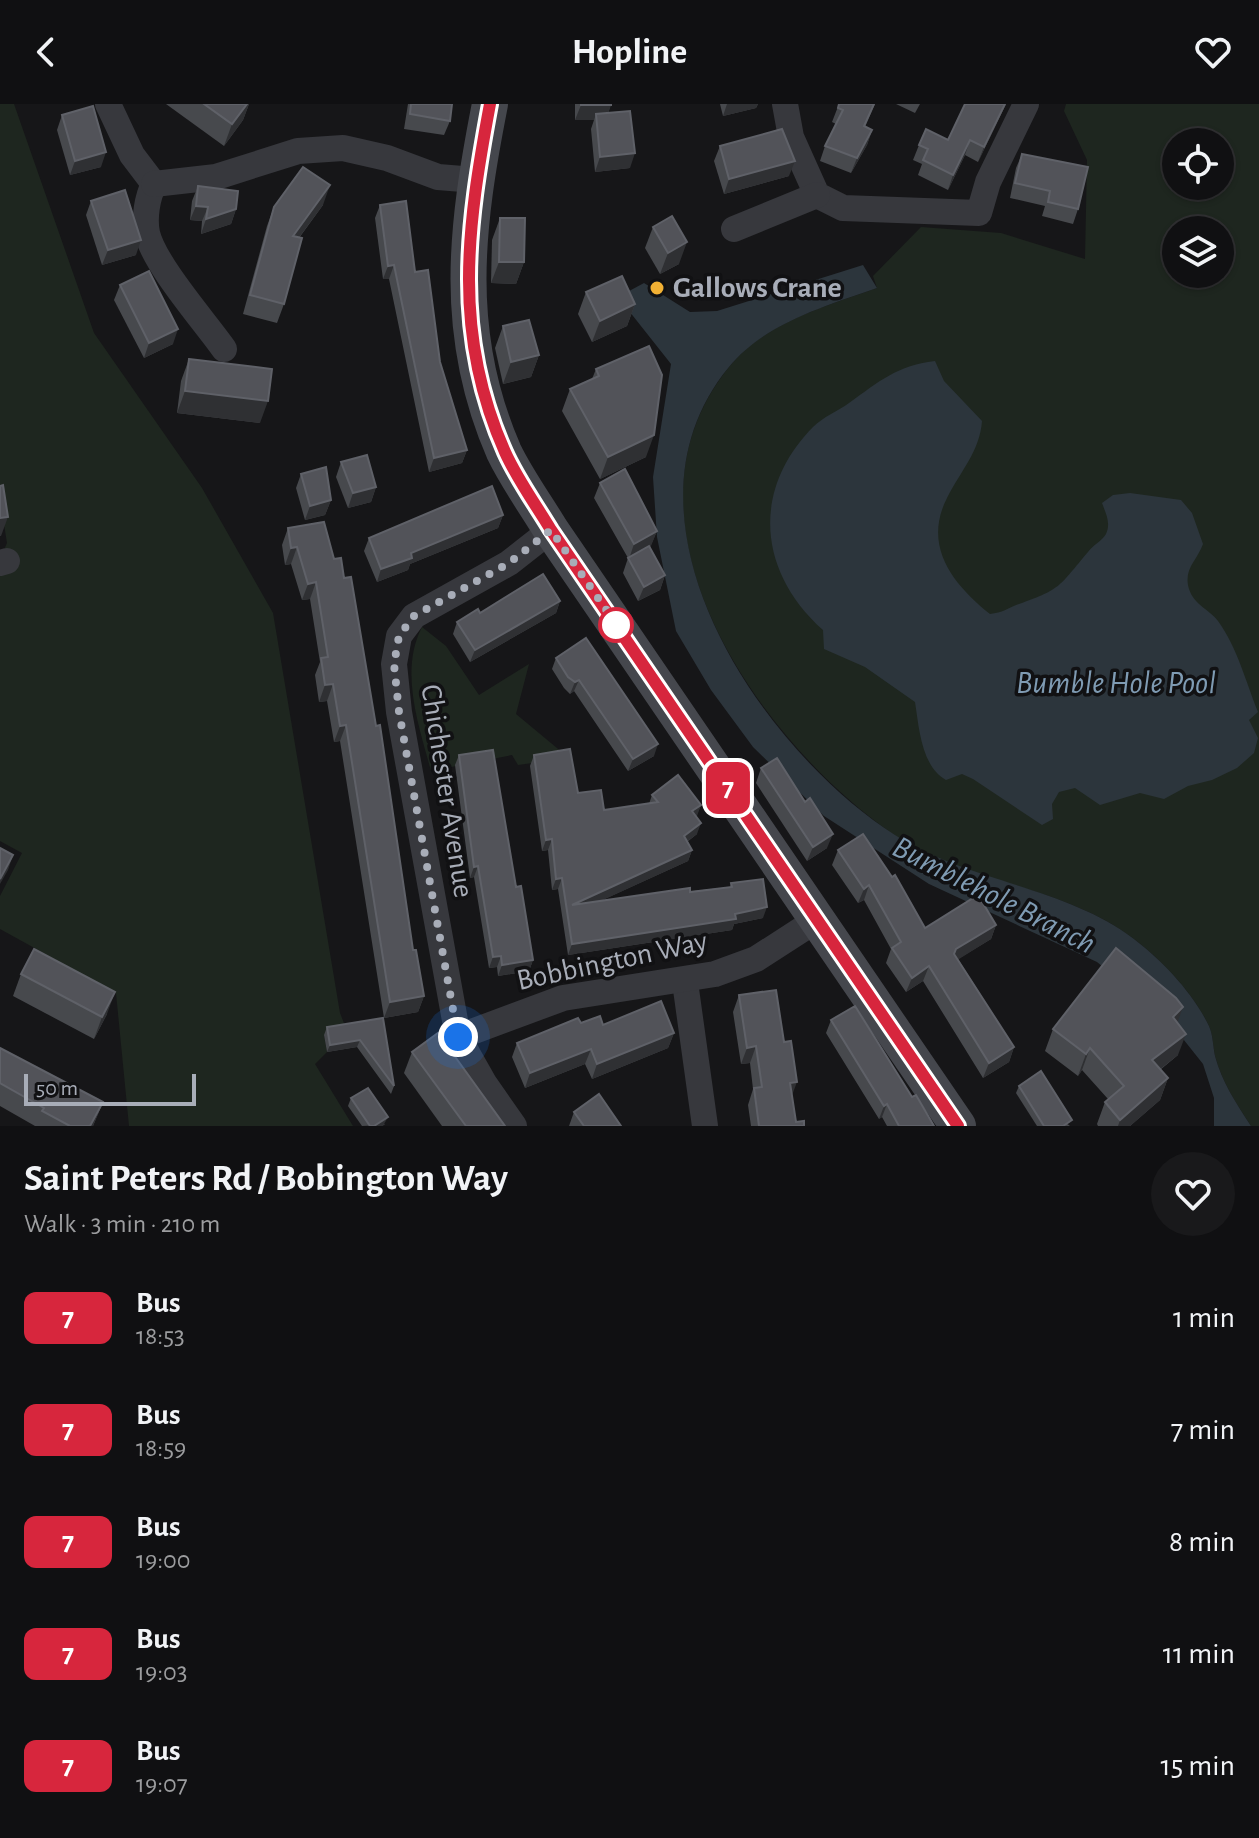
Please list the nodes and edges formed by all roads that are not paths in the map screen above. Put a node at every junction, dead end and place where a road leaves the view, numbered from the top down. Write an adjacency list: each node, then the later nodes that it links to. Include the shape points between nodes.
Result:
1 (108, 104): 6 (street, via 132,155)
2 (490, 104): 5 (street)
3 (785, 104): 7 (street, via 791,137)
4 (1026, 104): 7 (street, via 988,182 979,213 843,208)
5 (475, 180): 6 (street, via 438,177 343,148 298,151 216,177); 10 (street, via 467,291 483,398 506,454)
6 (154, 184): 9 (street, via 147,198 147,234)
7 (817, 195): 8 (street)
8 (734, 229)
9 (224, 349)
10 (551, 530): 11 (street); 13 (street, Chichester Avenue, via 509,563 414,616 399,636 394,664 399,712)
11 (818, 919): 12 (street, Bobbington Way, via 756,959); 16 (street)
12 (685, 982): 13 (street, Bobbington Way, via 563,998); 15 (street)
13 (458, 1037): 14 (street, Chichester Avenue)
14 (514, 1126)
15 (705, 1126)
16 (958, 1126)

